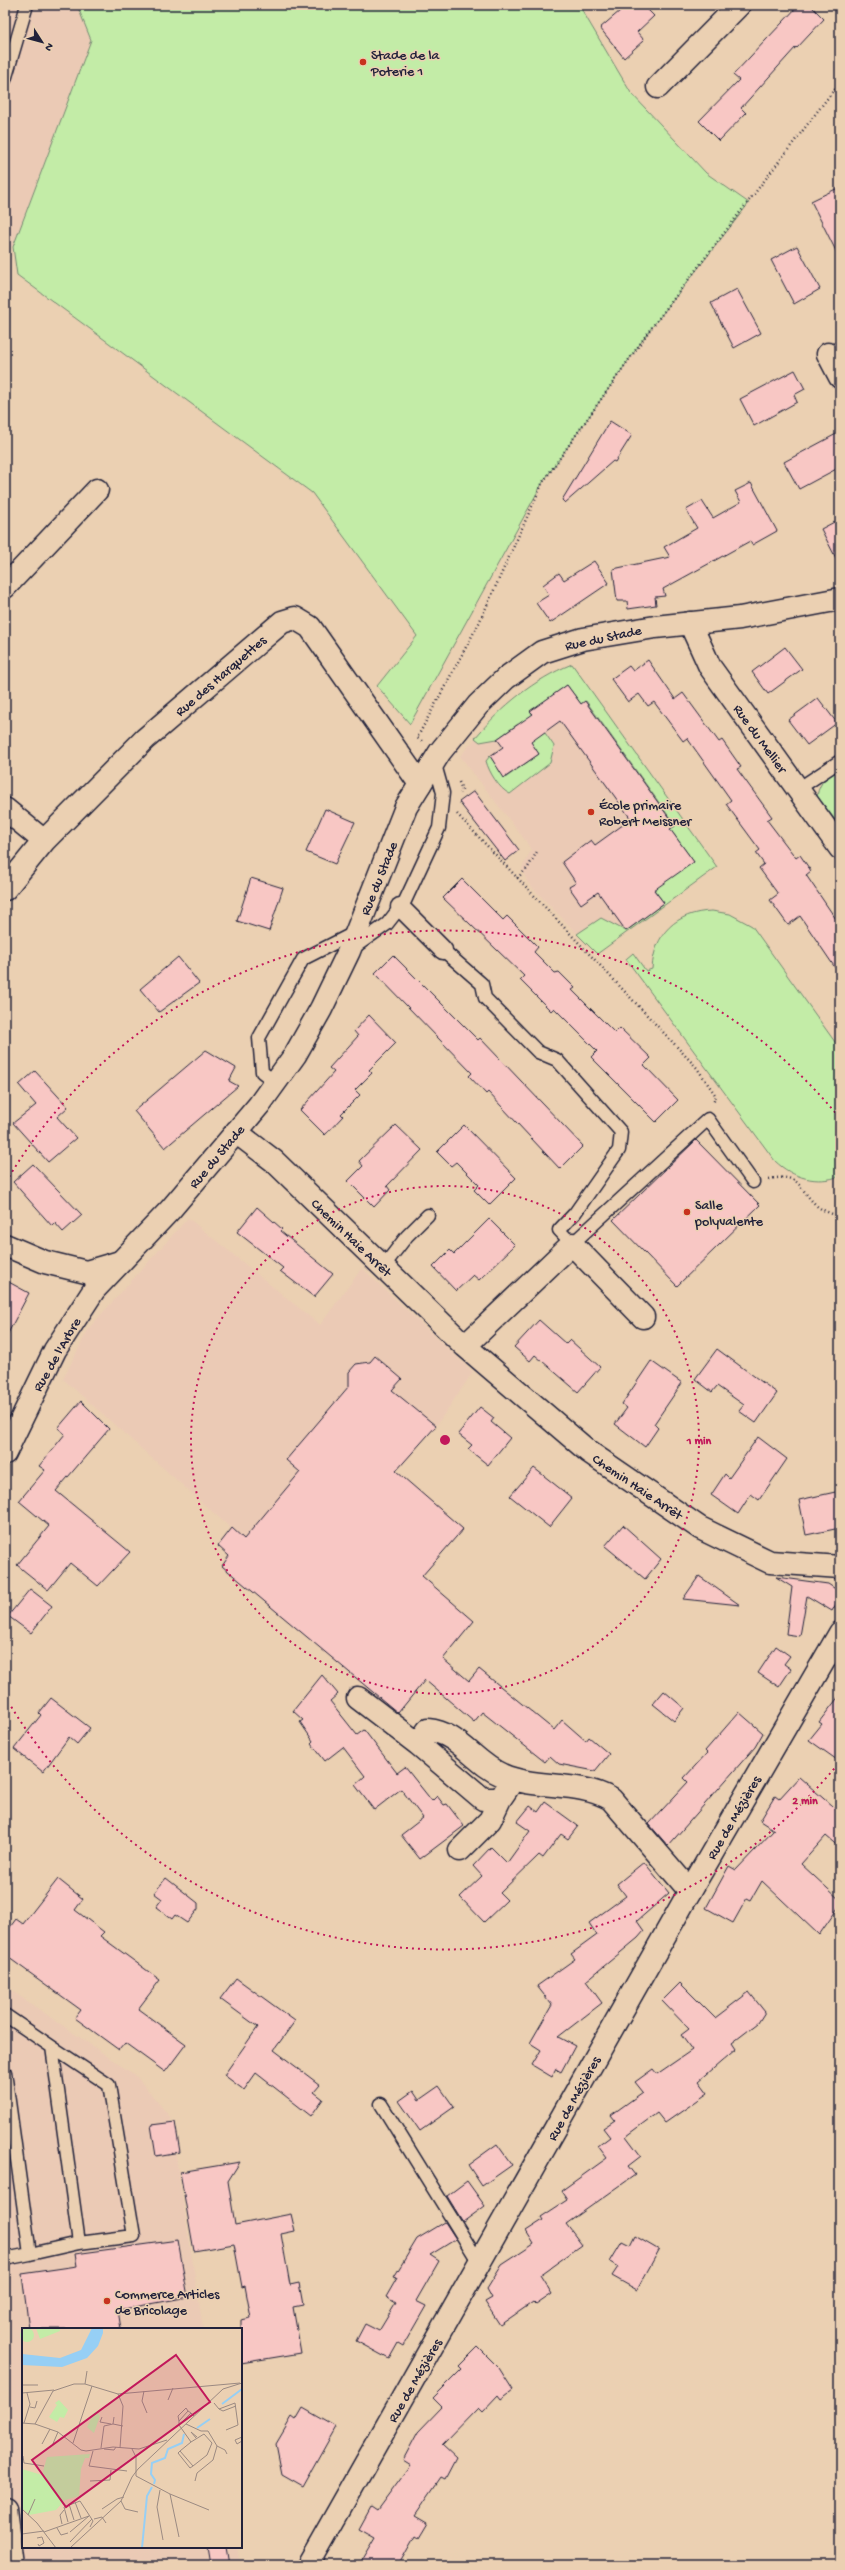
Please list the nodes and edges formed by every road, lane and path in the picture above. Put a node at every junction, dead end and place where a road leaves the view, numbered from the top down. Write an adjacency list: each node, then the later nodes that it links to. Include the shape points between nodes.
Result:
1 (27, 5): 3 (lane)
2 (739, 5): 6 (street)
3 (9, 53): 4 (lane)
4 (5, 80)
5 (840, 82): 13 (path, via 649,332 543,482 479,623 417,738)
6 (658, 87)
7 (828, 354): 8 (street)
8 (840, 377)
9 (97, 490): 10 (street)
10 (5, 587)
11 (840, 599): 12 (street, Rue du Stade, via 740,618)
12 (690, 623): 13 (street, Rue du Stade, via 583,638 542,652 506,678 478,705); 17 (street, Rue du Mellier, via 710,667)
13 (437, 756): 16 (street, Rue du Stade); 26 (lane, via 443,793 439,828)
14 (840, 760): 17 (lane)
15 (458, 779): 18 (path, via 462,790)
16 (420, 784): 21 (street, Rue des Harquettes, via 310,627 295,618 282,622 145,739); 27 (street, Rue du Stade, via 406,808)
17 (798, 789): 22 (street, Rue du Mellier)
18 (458, 796)
19 (5, 809): 21 (street)
20 (455, 812): 24 (path)
21 (44, 841): 25 (street, Rue des Harquettes)
22 (840, 848)
23 (538, 850): 24 (path, via 527,869)
24 (517, 878): 30 (path, via 697,1068 716,1096)
25 (5, 890)
26 (400, 907): 27 (lane, via 387,924); 28 (street)
27 (353, 941): 29 (street, Rue du Stade, via 321,1009 295,1055); 29 (lane, via 303,959 259,1038 262,1072)
28 (443, 950): 35 (lane, via 482,984 485,998 538,1052 557,1060 621,1132 619,1150 575,1213 559,1230)
29 (275, 1082): 31 (street, Rue du Stade)
30 (708, 1119): 32 (lane); 35 (lane)
31 (236, 1132): 37 (street, Rue du Stade, via 170,1210); 38 (street, Chemin Haie Arrêt, via 274,1161)
32 (753, 1182): 34 (path, via 785,1176 798,1182 818,1207)
33 (428, 1215): 38 (lane, via 407,1236)
34 (840, 1217)
35 (572, 1244): 39 (street); 40 (street)
36 (5, 1245): 37 (street, Rue du Stade, via 45,1262 86,1272)
37 (120, 1262): 41 (street, Rue de l'Arbre, via 94,1290 55,1350)
38 (383, 1267): 40 (street, Chemin Haie Arrêt)
39 (643, 1317)
40 (465, 1346): 42 (street, Chemin Haie Arrêt, via 589,1452 700,1528 770,1562)
41 (5, 1453)
42 (840, 1567)
43 (840, 1633): 49 (street, Rue de Mézières)
44 (358, 1698): 45 (street)
45 (418, 1744): 46 (street, via 428,1730 442,1731 499,1774); 47 (street, via 483,1799)
46 (514, 1780): 47 (street); 49 (street, via 597,1791 610,1799)
47 (500, 1799): 48 (street, via 490,1820)
48 (460, 1850)
49 (690, 1891): 57 (street, Rue de Mézières)
50 (5, 2015): 51 (lane)
51 (52, 2047): 54 (lane); 54 (lane, via 109,2085 134,2236)
52 (5, 2072): 55 (lane)
53 (381, 2104): 57 (lane)
54 (79, 2244): 55 (lane)
55 (30, 2254): 56 (lane)
56 (5, 2259)
57 (480, 2264): 60 (street, Rue de Mézières)
58 (5, 2510): 59 (street)
59 (12, 2565)
60 (308, 2565)

